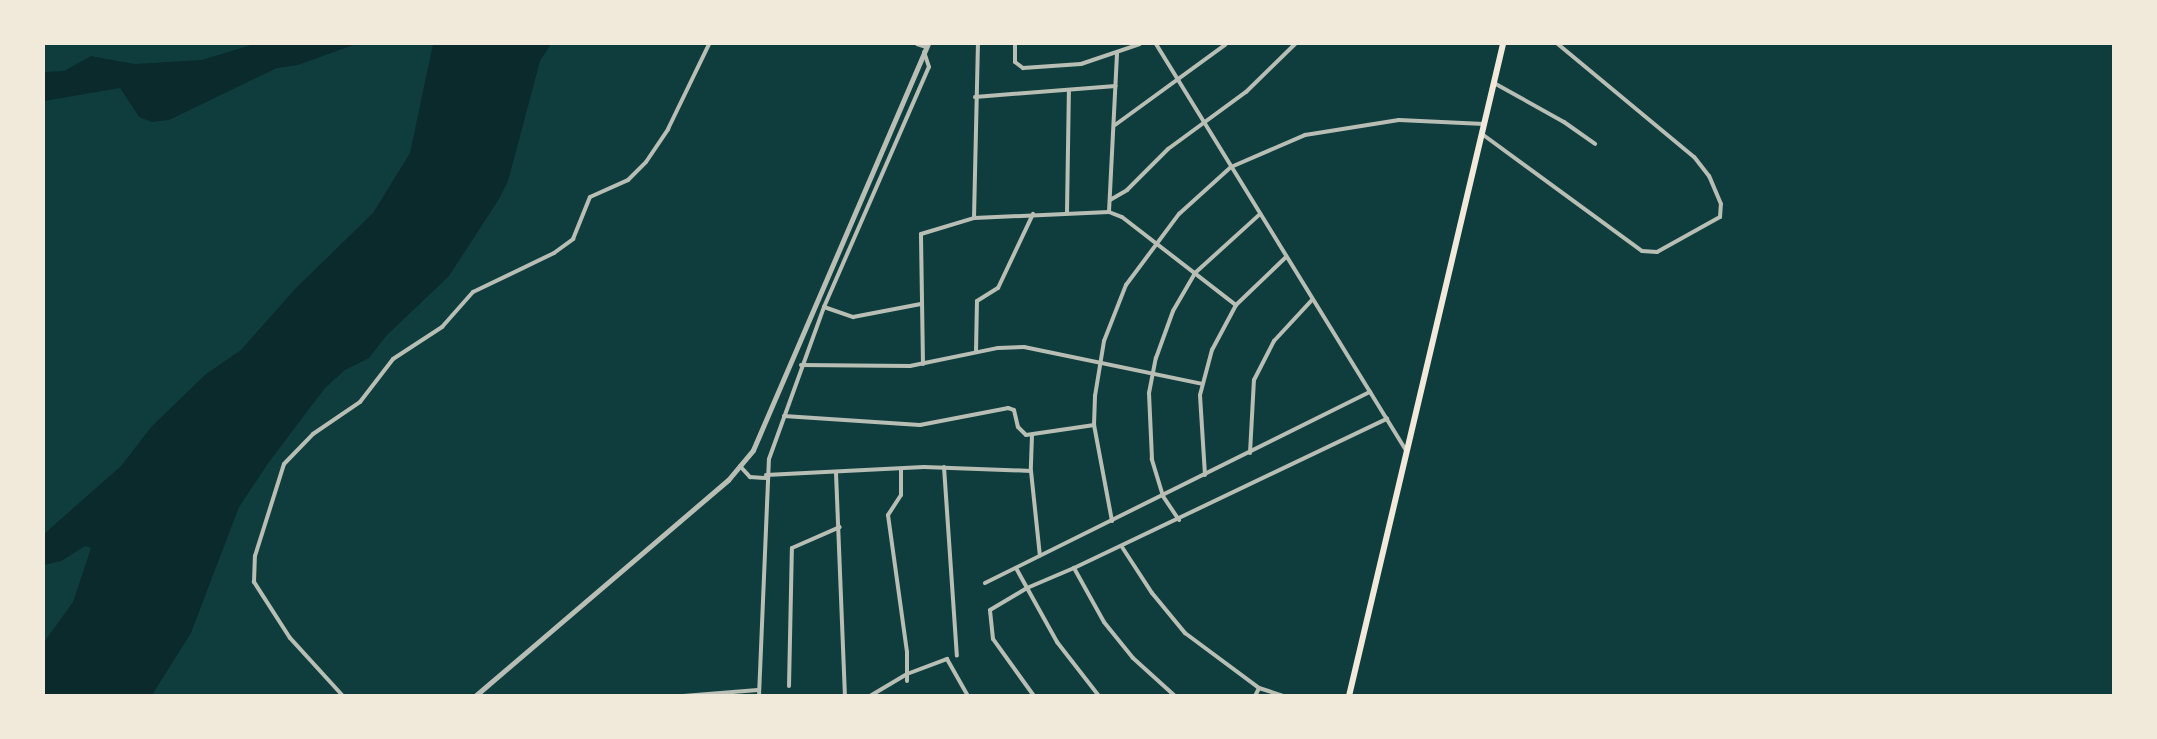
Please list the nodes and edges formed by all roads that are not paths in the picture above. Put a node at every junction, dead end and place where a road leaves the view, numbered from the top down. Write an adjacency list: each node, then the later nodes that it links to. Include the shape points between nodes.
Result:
1 (709, 44): 73 (street, via 668,129 646,162 628,180 590,197 573,239 554,253 473,292 442,327 393,359 360,402 313,434 284,464 255,556 254,582 290,638)
2 (917, 44): 11 (street)
3 (978, 44): 17 (street)
4 (1015, 44): 12 (street, via 1015,62 1023,68 1073,66)
5 (1140, 44): 12 (street)
6 (1156, 44): 13 (street)
7 (1226, 44): 13 (street)
8 (1295, 44): 18 (street, via 1246,92)
9 (1503, 44): 14 (main road)
10 (1558, 44): 21 (street, via 1694,157 1709,176 1721,204 1720,217 1657,252 1642,251)
11 (926, 48): 36 (street, via 928,67); 50 (street, via 753,450)
12 (1117, 53): 15 (street)
13 (1178, 81): 18 (street); 20 (street)
14 (1494, 83): 19 (main road); 22 (street, via 1550,113)
15 (1116, 86): 16 (street); 20 (street)
16 (1069, 91): 17 (street); 25 (street)
17 (975, 97): 29 (street)
18 (1204, 123): 23 (street); 24 (street, via 1168,149 1127,190)
19 (1484, 124): 21 (main road); 23 (street, via 1399,120 1335,129 1282,143)
20 (1114, 126): 24 (street)
21 (1482, 134): 48 (main road)
22 (1595, 144)
23 (1231, 167): 28 (street); 30 (street, via 1204,189)
24 (1110, 200): 26 (street)
25 (1067, 212): 26 (street); 27 (street)
26 (1109, 212): 30 (street)
27 (1033, 214): 29 (street); 37 (street, via 998,288 976,301)
28 (1260, 214): 31 (street); 32 (street)
29 (974, 218): 34 (street, via 921,234)
30 (1155, 242): 32 (street); 38 (street, via 1118,302)
31 (1286, 257): 33 (street); 35 (street)
32 (1195, 273): 35 (street); 41 (street, via 1167,325)
33 (1313, 300): 43 (street); 49 (street, via 1274,341 1254,380 1249,410)
34 (921, 304): 36 (street, via 853,317); 39 (street)
35 (1236, 305): 42 (street, via 1215,343)
36 (824, 307): 40 (street)
37 (976, 352): 38 (street, via 1024,347); 39 (street)
38 (1100, 362): 41 (street); 46 (street)
39 (923, 364): 40 (street)
40 (801, 365): 44 (street)
41 (1152, 374): 42 (street); 57 (street, via 1149,435)
42 (1202, 384): 55 (street, via 1200,425)
43 (1370, 392): 45 (street); 49 (street)
44 (783, 416): 47 (street, via 920,425 1008,408 1014,410 1021,432); 56 (street)
45 (1387, 419): 48 (street); 59 (street)
46 (1094, 425): 47 (street); 58 (street)
47 (1032, 435): 53 (street)
48 (1407, 451): 85 (main road)
49 (1250, 453): 55 (street)
50 (740, 466): 56 (street, via 750,477); 74 (street)
51 (944, 467): 52 (street); 53 (street); 67 (street)
52 (901, 470): 54 (street); 68 (street, via 902,495 888,515)
53 (1031, 471): 62 (street)
54 (836, 473): 56 (street); 60 (street)
55 (1205, 475): 57 (street)
56 (766, 477): 72 (street)
57 (1163, 496): 58 (street); 59 (street)
58 (1112, 520): 62 (street)
59 (1179, 520): 61 (street)
60 (840, 527): 70 (street, via 792,548); 77 (street)
61 (1122, 547): 64 (street); 71 (street, via 1185,633)
62 (1040, 556): 63 (street)
63 (1016, 568): 65 (street); 66 (street)
64 (1074, 568): 66 (street); 82 (street, via 1104,622 1133,658)
65 (985, 583)
66 (1027, 588): 80 (street, via 990,610 993,639); 81 (street, via 1057,642)
67 (957, 656)
68 (908, 674): 69 (street); 78 (street); 79 (street, via 947,659)
69 (907, 681)
70 (789, 686)
71 (1259, 688): 83 (street); 84 (street)
72 (758, 690): 75 (street); 76 (street)
73 (343, 696)
74 (475, 696)
75 (682, 696)
76 (759, 696)
77 (845, 696)
78 (870, 696)
79 (968, 696)
80 (1034, 696)
81 (1099, 696)
82 (1175, 696)
83 (1255, 696)
84 (1284, 696)
85 (1349, 696)

